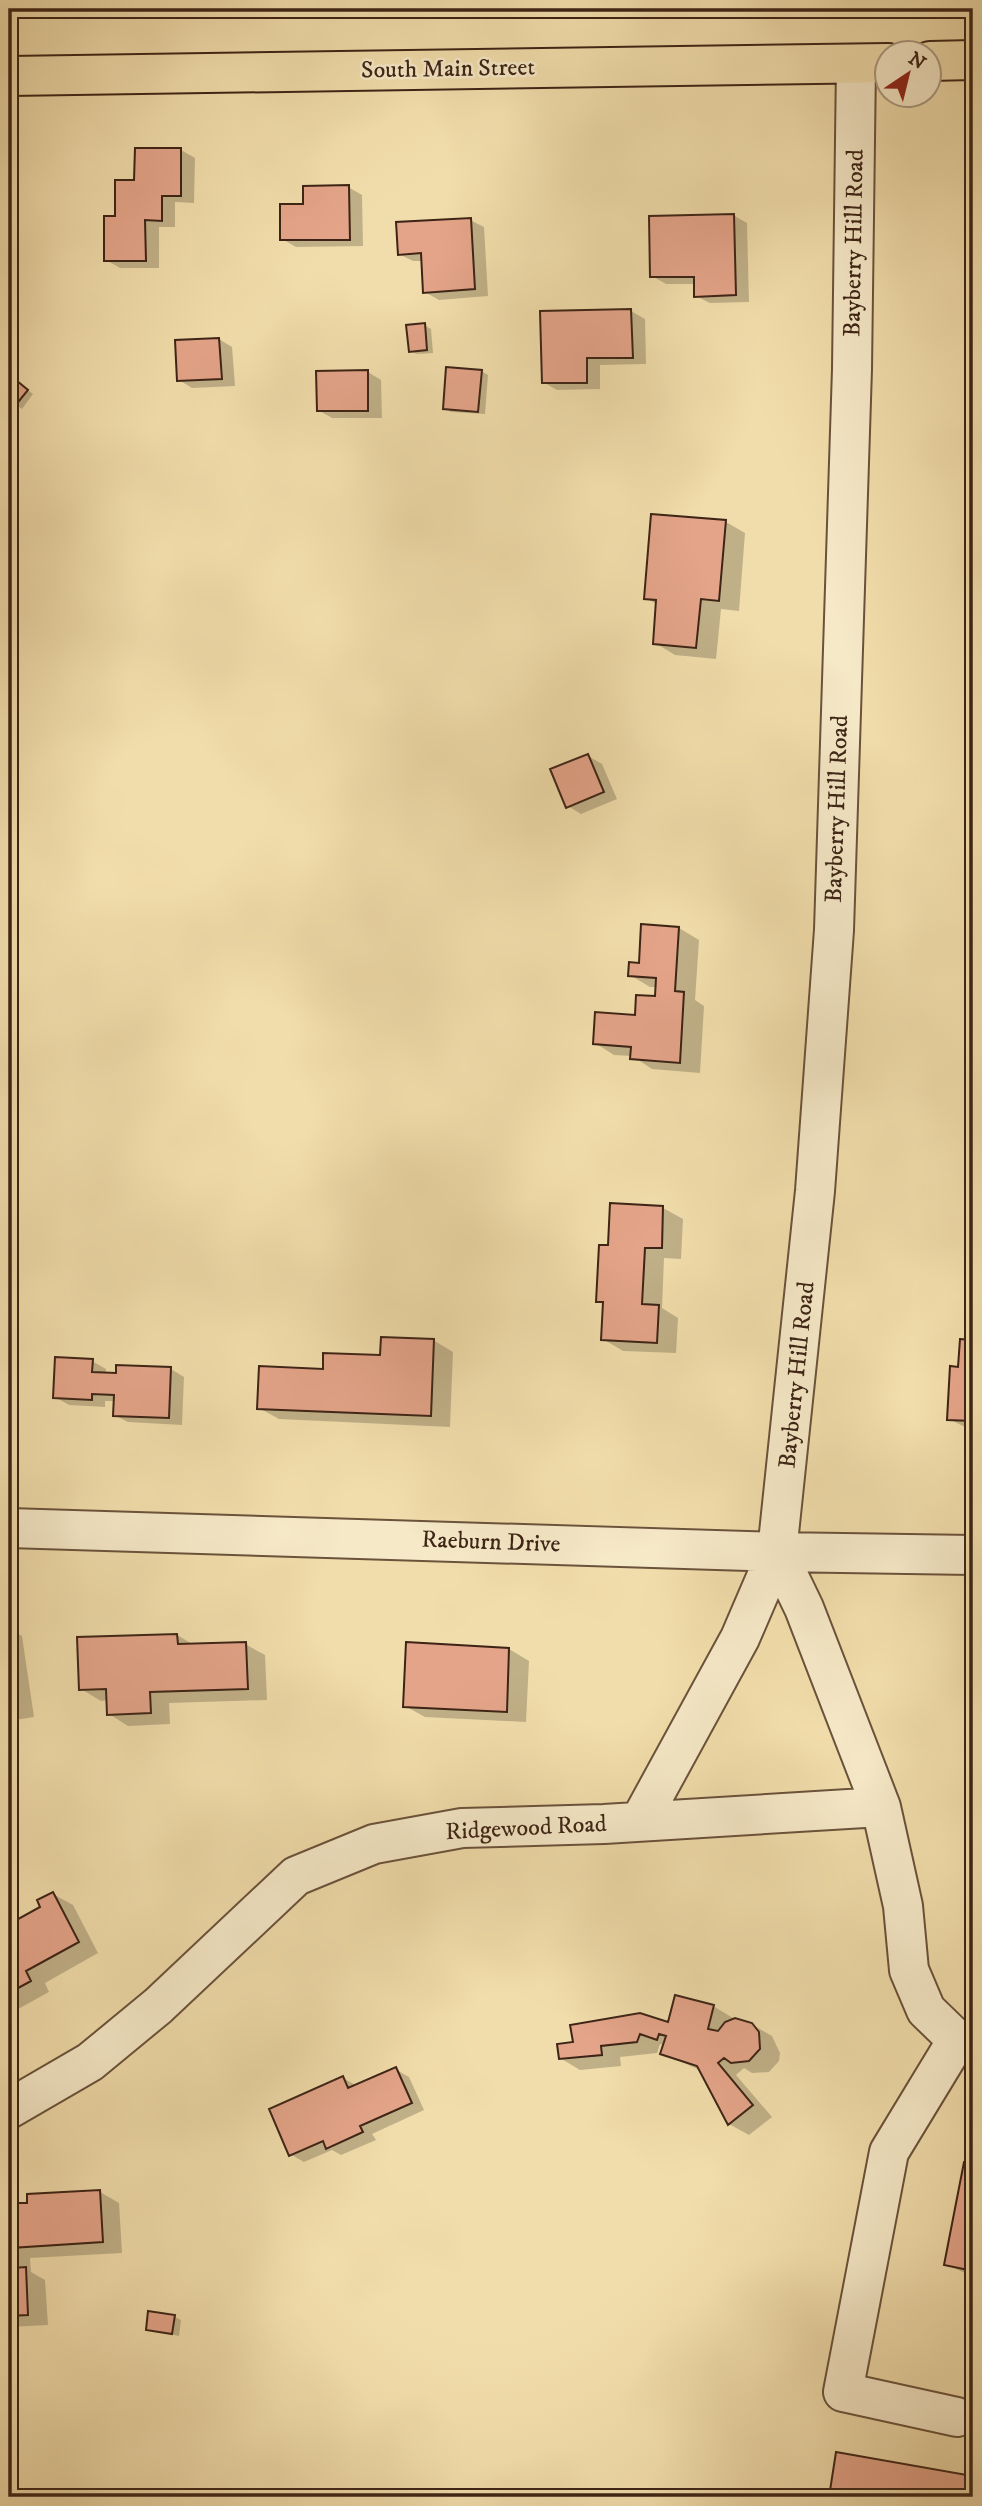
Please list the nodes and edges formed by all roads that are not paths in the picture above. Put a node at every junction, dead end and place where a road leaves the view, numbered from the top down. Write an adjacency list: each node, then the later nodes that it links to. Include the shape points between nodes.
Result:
1 (973, 60): 2 (main road)
2 (944, 61)
3 (872, 63): 4 (main road, South Main Street); 6 (street, Bayberry Hill Road, via 852,369 834,930 815,1191)
4 (9, 76)
5 (9, 1528): 6 (street, Raeburn Drive)
6 (777, 1552): 7 (street, Raeburn Drive); 8 (street, via 804,1608); 9 (street, Bayberry Hill Road, via 740,1638)
7 (973, 1555)
8 (881, 1807): 9 (street, Ridgewood Road); 10 (street, via 903,1906 909,1970 926,2010)
9 (640, 1821): 11 (street, Ridgewood Road, via 461,1828 374,1844 296,1876 158,2006 90,2062)
10 (965, 2043): 12 (street, via 889,2152 843,2392)
11 (9, 2109)
12 (957, 2417)

